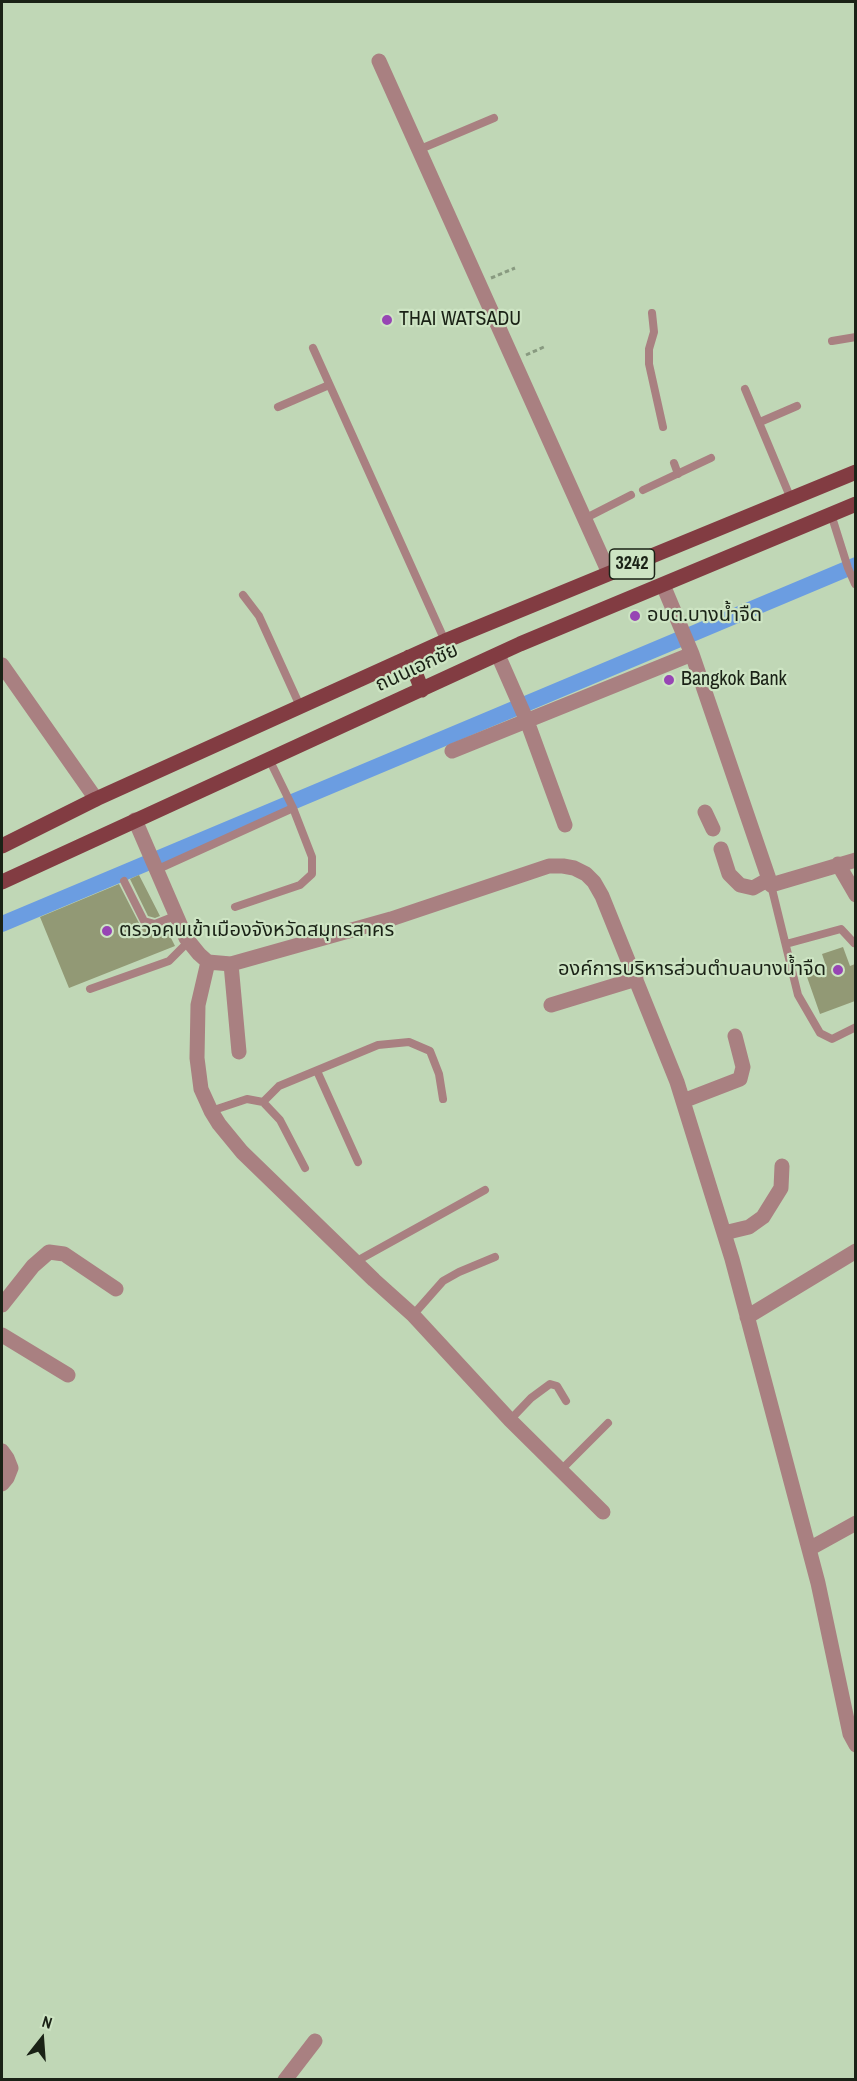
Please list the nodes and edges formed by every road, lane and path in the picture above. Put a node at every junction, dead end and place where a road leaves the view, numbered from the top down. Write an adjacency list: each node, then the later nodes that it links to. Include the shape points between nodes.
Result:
1 (379, 60): 3 (street)
2 (494, 118): 3 (lane)
3 (418, 150): 5 (street)
4 (514, 268): 5 (path)
5 (479, 284): 11 (street)
6 (652, 313): 17 (lane, via 654,332 649,364)
7 (855, 337): 8 (lane)
8 (832, 341)
9 (546, 346): 11 (path)
10 (313, 348): 12 (lane)
11 (513, 361): 27 (street)
12 (329, 384): 15 (lane); 32 (lane)
13 (745, 389): 16 (lane)
14 (797, 406): 16 (lane)
15 (278, 407)
16 (760, 422): 24 (lane)
17 (663, 427)
18 (711, 458): 21 (lane)
19 (674, 463): 21 (lane)
20 (855, 472): 24 (main road, ถนนเอกชัย / 3242)
21 (678, 474): 22 (lane)
22 (643, 490)
23 (631, 495): 27 (lane)
24 (791, 499): 28 (main road, ถนนเอกชัย / 3242)
25 (855, 504): 26 (main road, ถนนเอกชัย / 3242)
26 (831, 514): 29 (lane); 30 (main road, ถนนเอกชัย / 3242)
27 (584, 519): 28 (street)
28 (609, 573): 32 (main road, ถนนเอกชัย / 3242)
29 (855, 584)
30 (663, 585): 33 (street); 34 (main road, ถนนเอกชัย / 3242)
31 (243, 595): 38 (lane, via 259,616)
32 (445, 641): 35 (main road, ถนนเอกชัย / 3242)
33 (691, 650): 39 (street); 55 (street)
34 (498, 655): 37 (main road, ถนนเอกชัย / 3242); 39 (street)
35 (409, 657): 37 (main road); 38 (main road, ถนนเอกชัย / 3242)
36 (2, 665): 42 (street)
37 (422, 690): 41 (main road, ถนนเอกชัย / 3242)
38 (300, 706): 42 (main road, ถนนเอกชัย / 3242)
39 (524, 717): 40 (street); 45 (street)
40 (452, 751)
41 (269, 759): 43 (lane); 46 (main road, ถนนเอกชัย / 3242)
42 (96, 800): 48 (main road, ถนนเอกชัย / 3242)
43 (292, 804): 52 (lane); 57 (lane, via 312,857 312,874 300,885)
44 (705, 812): 47 (street)
45 (565, 825)
46 (138, 827): 52 (street); 54 (main road, ถนนเอกชัย / 3242)
47 (713, 829)
48 (2, 846)
49 (721, 849): 55 (street, via 729,874 740,885 753,888)
50 (855, 860): 51 (street)
51 (838, 864): 55 (street); 56 (street)
52 (156, 870): 58 (street)
53 (124, 881): 58 (lane, via 144,921 155,924)
54 (2, 882)
55 (770, 882): 61 (lane)
56 (855, 895)
57 (235, 907)
58 (175, 916): 59 (street)
59 (186, 938): 62 (street); 65 (lane, via 185,945 169,961)
60 (854, 943): 61 (lane, via 842,929)
61 (786, 944): 67 (lane, via 798,995 820,1033 832,1039)
62 (208, 962): 63 (street); 74 (street, via 198,1005 197,1058 201,1089)
63 (231, 964): 64 (street, via 391,919 549,866 563,866 586,874 594,882); 69 (street)
64 (636, 979): 66 (street); 72 (street)
65 (90, 989)
66 (551, 1005)
67 (855, 1027)
68 (735, 1036): 72 (street, via 743,1067 740,1079)
69 (239, 1052)
70 (317, 1071): 71 (lane, via 378,1045 409,1042 430,1051); 73 (lane, via 279,1086); 75 (lane)
71 (443, 1100)
72 (683, 1101): 79 (street)
73 (262, 1102): 74 (lane, via 247,1099); 77 (lane, via 280,1120)
74 (210, 1111): 82 (street, via 243,1152)
75 (358, 1162)
76 (782, 1166): 79 (street, via 781,1188 763,1216 748,1227)
77 (305, 1167)
78 (485, 1190): 82 (lane)
79 (724, 1233): 86 (street)
80 (855, 1251): 86 (street)
81 (495, 1257): 85 (lane, via 443,1281)
82 (355, 1262): 85 (street)
83 (116, 1289): 84 (street, via 64,1254 49,1252)
84 (2, 1305)
85 (414, 1315): 90 (street)
86 (747, 1317): 97 (street)
87 (2, 1335): 88 (street)
88 (68, 1375)
89 (567, 1401): 90 (lane, via 550,1384)
90 (510, 1420): 93 (street)
91 (608, 1423): 93 (lane)
92 (2, 1451): 94 (street, via 11,1468)
93 (561, 1470): 95 (street)
94 (2, 1484)
95 (603, 1512)
96 (855, 1523): 97 (street)
97 (809, 1550): 98 (street)
98 (850, 1701): 99 (street)
99 (854, 1738)
100 (315, 2041): 101 (street)
101 (285, 2079)

